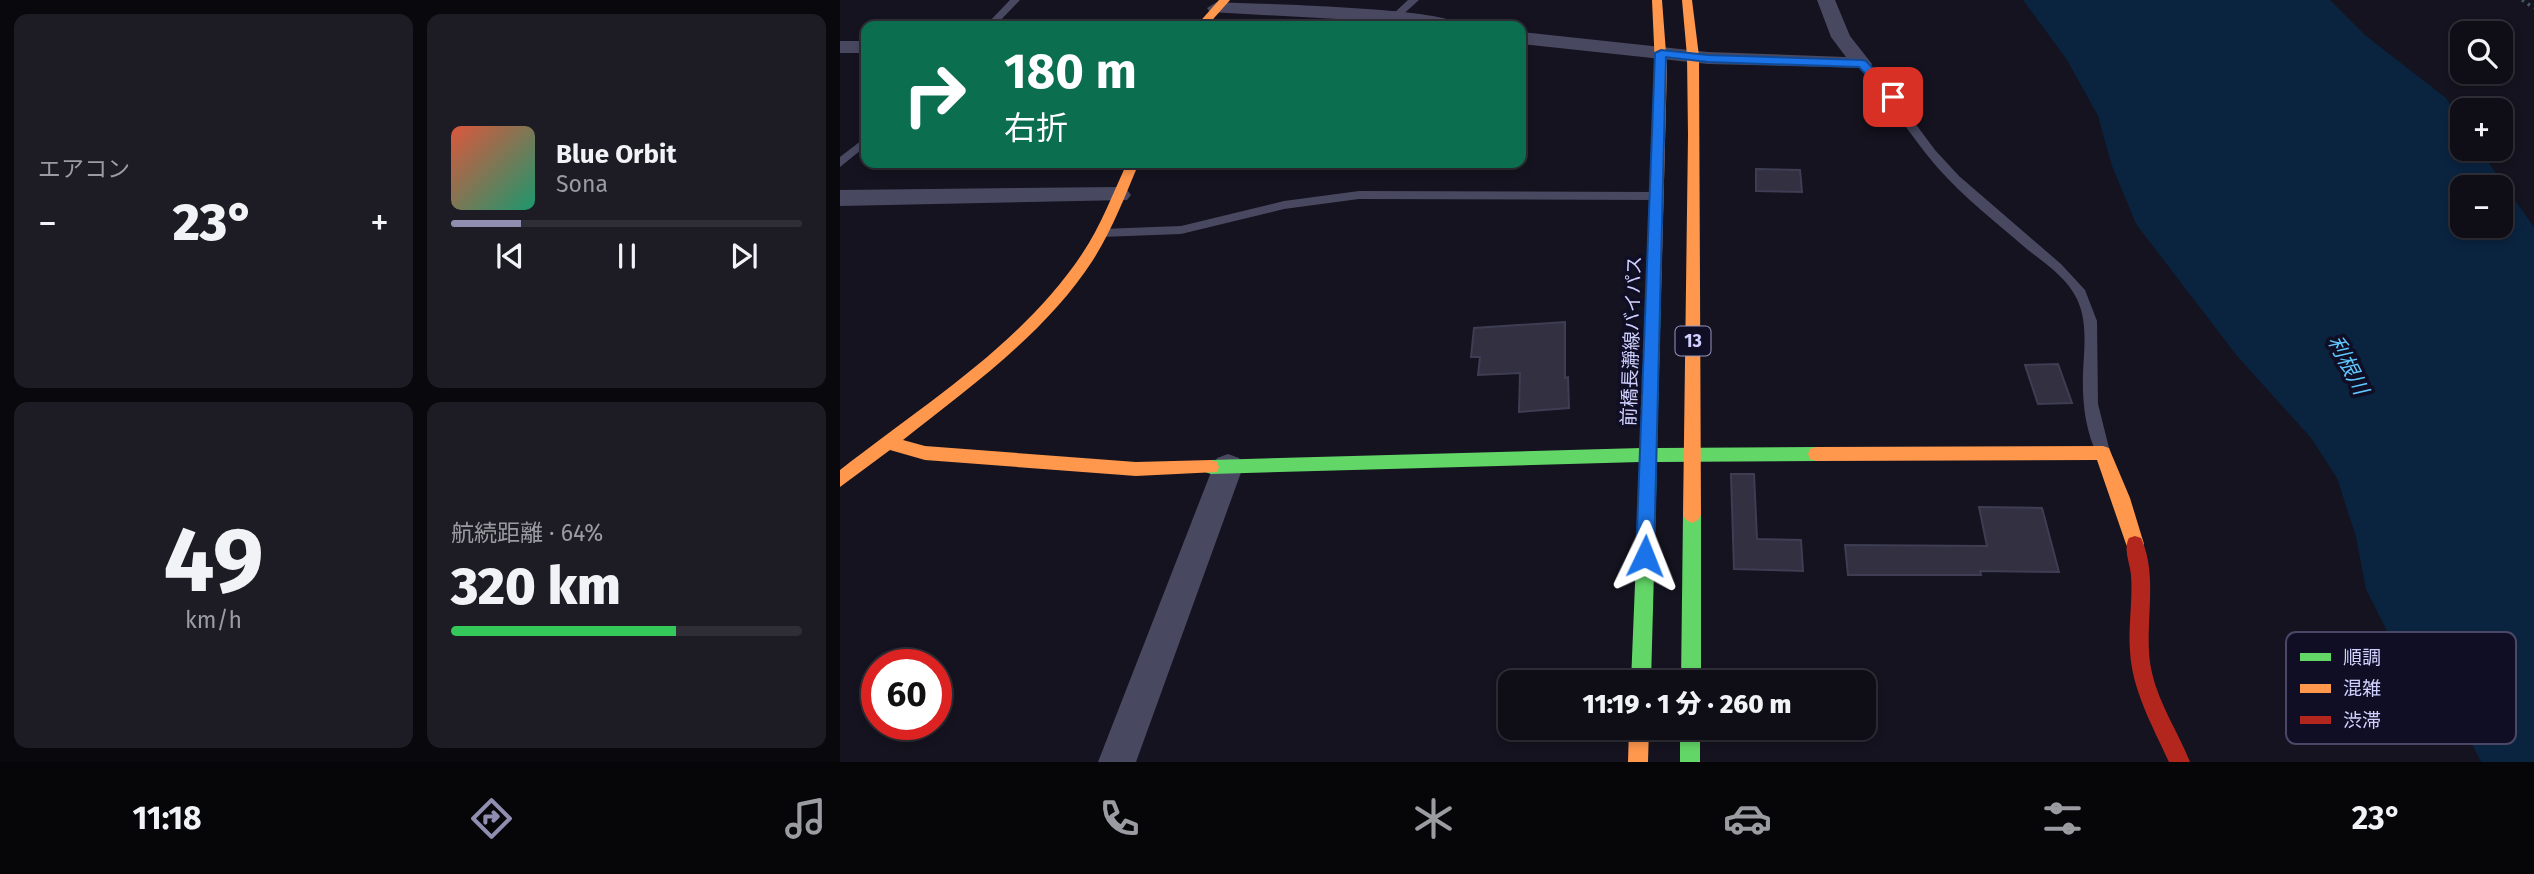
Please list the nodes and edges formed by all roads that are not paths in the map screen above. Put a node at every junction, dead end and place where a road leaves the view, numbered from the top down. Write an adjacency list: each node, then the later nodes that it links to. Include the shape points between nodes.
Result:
1 (1015, 0): 8 (lane)
2 (1414, 0): 7 (lane)
3 (1657, 0): 14 (main road, 前橋長瀞線バイパス / 13)
4 (1687, 0): 15 (main road, 13)
5 (1826, 0): 16 (street, via 1841,37)
6 (1221, 4): 7 (street); 9 (main road)
7 (1396, 16): 10 (street)
8 (995, 21)
9 (1206, 21)
10 (1424, 21)
11 (1526, 39): 14 (street)
12 (840, 47): 13 (street)
13 (861, 47)
14 (1661, 53): 15 (street); 21 (main road, 前橋長瀞線バイパス / 13)
15 (1693, 56): 16 (street); 26 (main road, 13)
16 (1862, 64): 25 (lane, via 1893,97 1930,152 2043,255 2082,298 2093,335 2092,408)
17 (861, 144): 18 (lane)
18 (840, 163)
19 (1131, 168): 20 (main road)
20 (1119, 195): 22 (street); 23 (main road)
21 (1657, 196): 23 (lane, via 1359,195 1284,205 1181,230); 27 (main road, 前橋長瀞線バイパス / 13)
22 (840, 198)
23 (1101, 233): 24 (main road, via 1068,282 1025,328)
24 (885, 442): 28 (main road, via 925,453 1106,468); 29 (main road)
25 (2103, 453): 26 (main road); 37 (main road, via 2132,532 2138,565 2142,675)
26 (1694, 454): 27 (main road); 31 (main road, 13)
27 (1649, 455): 28 (main road); 30 (main road, 前橋長瀞線バイパス / 13)
28 (1228, 467): 34 (street)
29 (840, 480)
30 (1641, 670)
31 (1691, 670)
32 (1639, 740): 35 (main road)
33 (1690, 740): 36 (main road)
34 (1118, 762)
35 (1638, 762)
36 (1690, 762)
37 (2180, 762)

